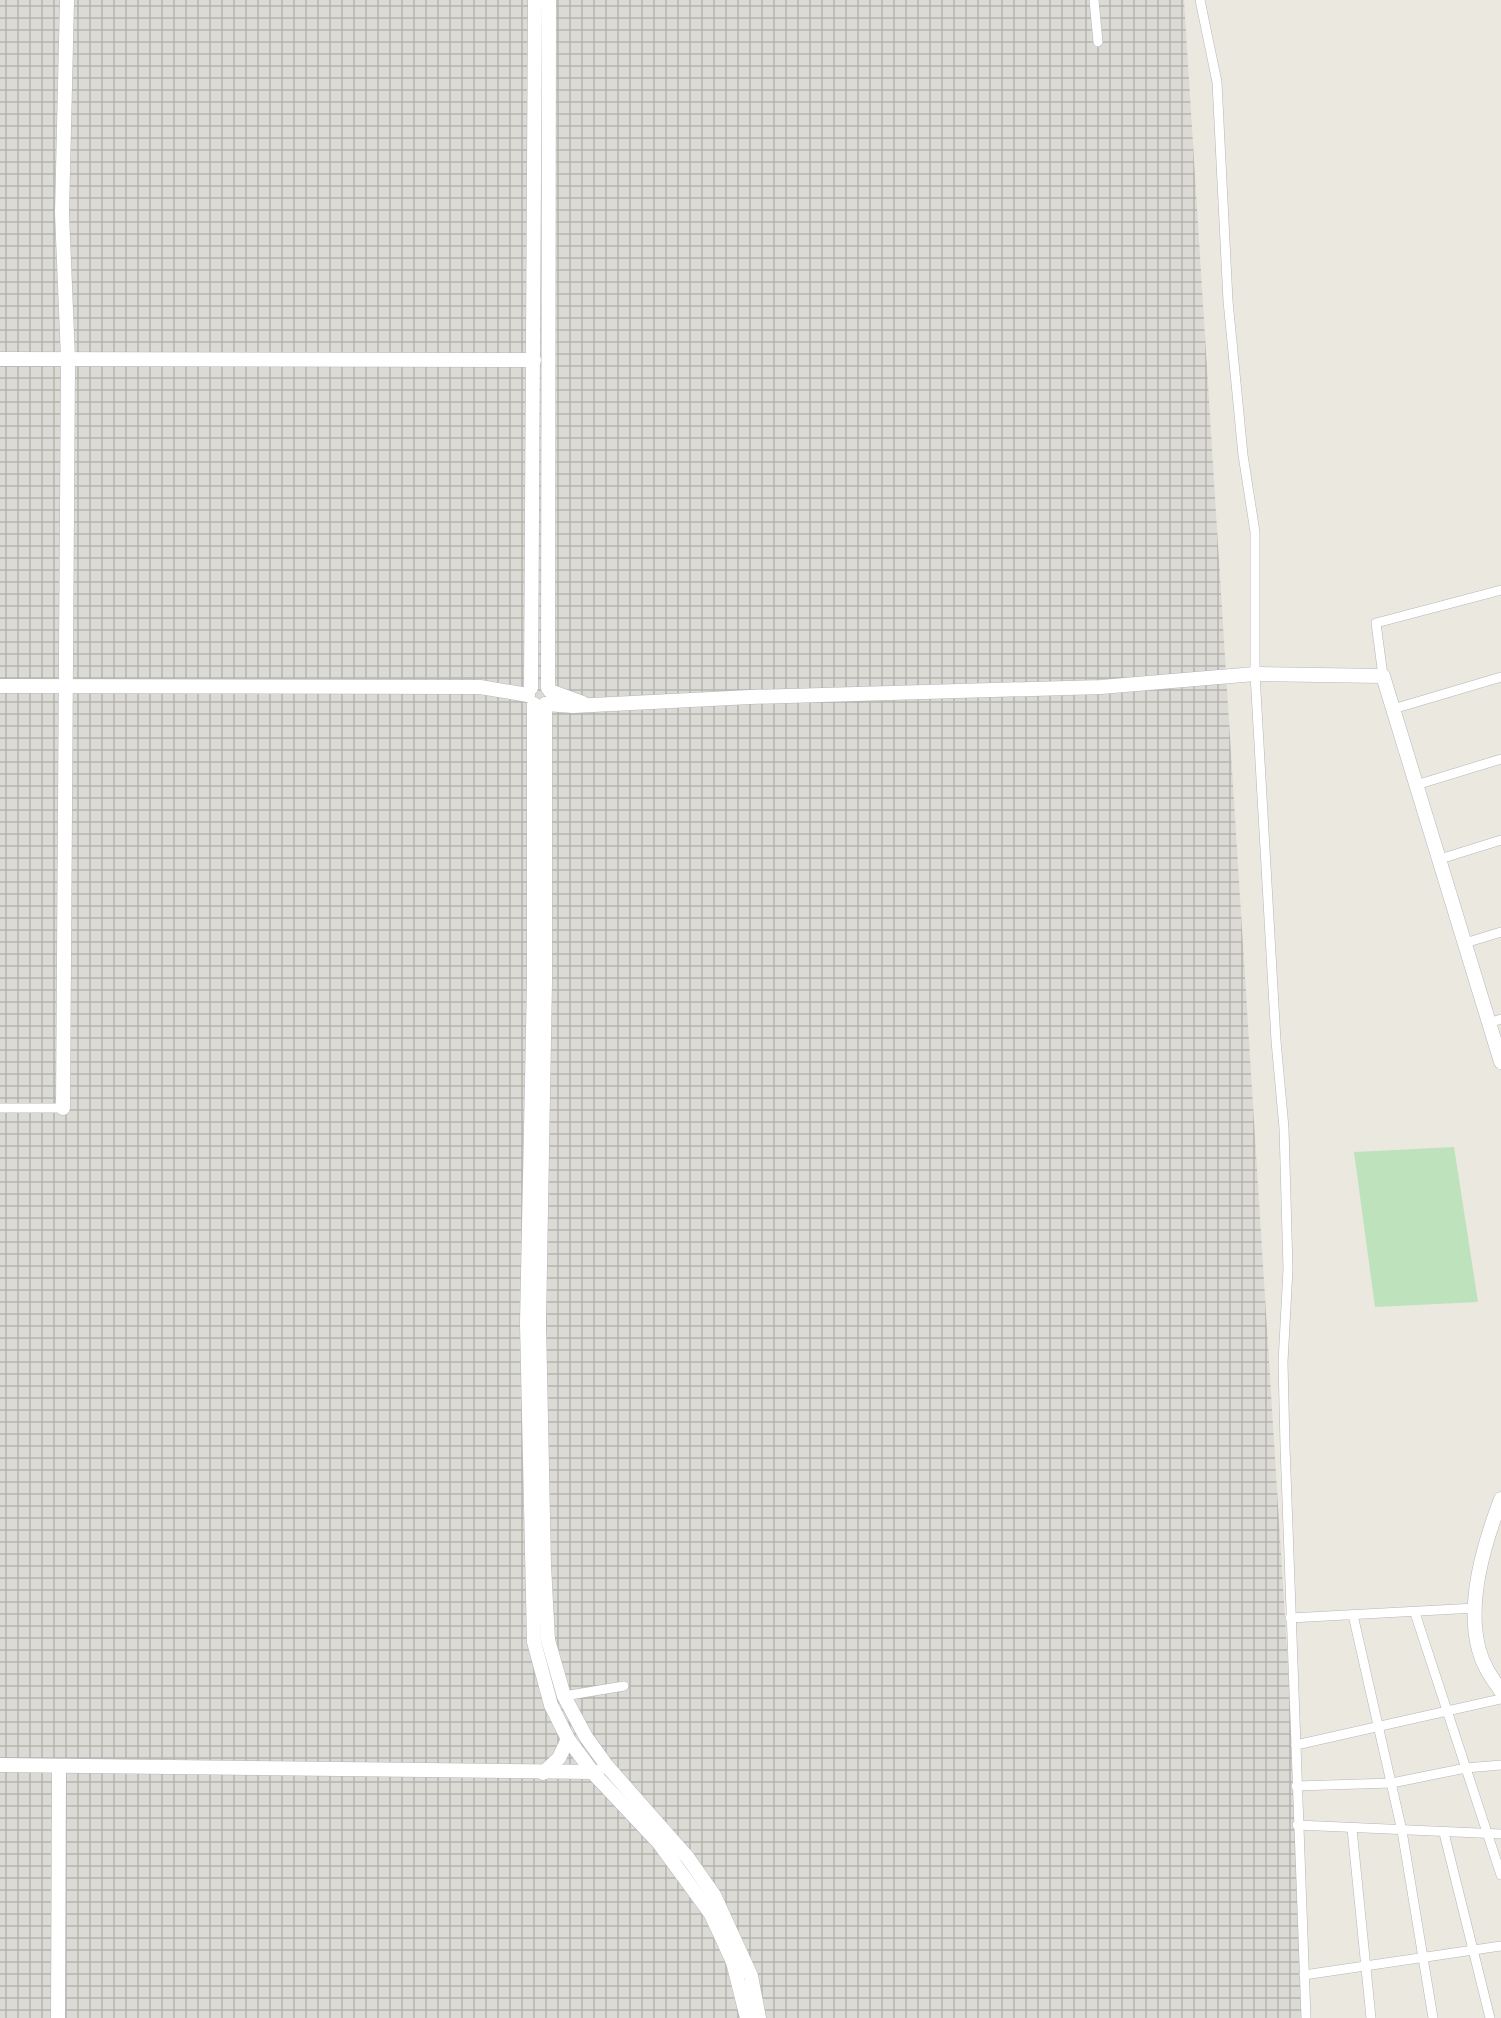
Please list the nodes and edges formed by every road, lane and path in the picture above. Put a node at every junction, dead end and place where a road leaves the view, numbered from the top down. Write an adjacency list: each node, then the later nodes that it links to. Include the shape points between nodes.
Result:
1 (68, 0): 8 (street, via 62,213)
2 (535, 0): 9 (street)
3 (549, 0): 16 (street)
4 (1094, 0): 6 (street)
5 (1200, 0): 11 (street, via 1216,82 1228,301 1254,532)
6 (1098, 42)
7 (0, 359): 8 (street)
8 (68, 359): 9 (street); 15 (street)
9 (534, 360): 16 (street)
10 (1501, 590): 12 (street, via 1377,623)
11 (1255, 674): 12 (street); 16 (street, via 1101,687 588,704); 33 (street, via 1284,1128 1288,1269 1283,1362)
12 (1383, 676): 17 (street)
13 (1501, 677): 17 (street)
14 (0, 686): 15 (street)
15 (66, 688): 16 (street, via 480,687); 27 (street)
16 (540, 696): 28 (street, via 540,1189)
17 (1393, 709): 19 (street)
18 (1501, 759): 19 (street)
19 (1416, 785): 21 (street)
20 (1501, 840): 21 (street)
21 (1440, 860): 23 (street)
22 (1501, 932): 23 (street)
23 (1465, 943): 24 (street)
24 (1495, 1021): 25 (street)
25 (1501, 1062)
26 (0, 1108): 27 (street)
27 (63, 1108)
28 (534, 1375): 36 (street, via 546,1626); 40 (street, via 533,1634 548,1697)
29 (1501, 1500): 30 (street, via 1482,1562)
30 (1476, 1608): 31 (street); 35 (street, via 1479,1652)
31 (1414, 1613): 32 (street); 38 (street)
32 (1353, 1615): 33 (street); 39 (street)
33 (1290, 1618): 41 (street)
34 (624, 1686): 36 (street)
35 (1501, 1691)
36 (564, 1696): 45 (street)
37 (1501, 1699): 38 (street)
38 (1446, 1710): 39 (street); 46 (street)
39 (1376, 1727): 41 (street); 49 (street)
40 (568, 1739): 47 (street, via 559,1758); 48 (street)
41 (1296, 1744): 50 (street)
42 (0, 1765): 44 (street)
43 (1501, 1765): 46 (street)
44 (59, 1766): 47 (street); 63 (street)
45 (607, 1766): 48 (street); 65 (street, via 676,1844 714,1895 751,1976)
46 (1466, 1768): 49 (street); 55 (street)
47 (543, 1773): 48 (street)
48 (594, 1774): 64 (street, via 658,1843 711,1914 735,1970)
49 (1392, 1783): 50 (street); 53 (street)
50 (1296, 1786): 51 (street)
51 (1297, 1825): 52 (street); 62 (street)
52 (1352, 1829): 53 (street); 61 (street)
53 (1402, 1831): 54 (street); 60 (street)
54 (1444, 1833): 55 (street); 59 (street)
55 (1487, 1834): 56 (street); 57 (street)
56 (1501, 1834)
57 (1501, 1875)
58 (1501, 1946): 59 (street)
59 (1475, 1951): 60 (street); 69 (street)
60 (1423, 1958): 61 (street); 68 (street)
61 (1366, 1966): 62 (street); 67 (street)
62 (1304, 1975): 66 (street)
63 (58, 2018)
64 (747, 2018)
65 (759, 2018)
66 (1306, 2018)
67 (1371, 2018)
68 (1433, 2018)
69 (1490, 2018)

